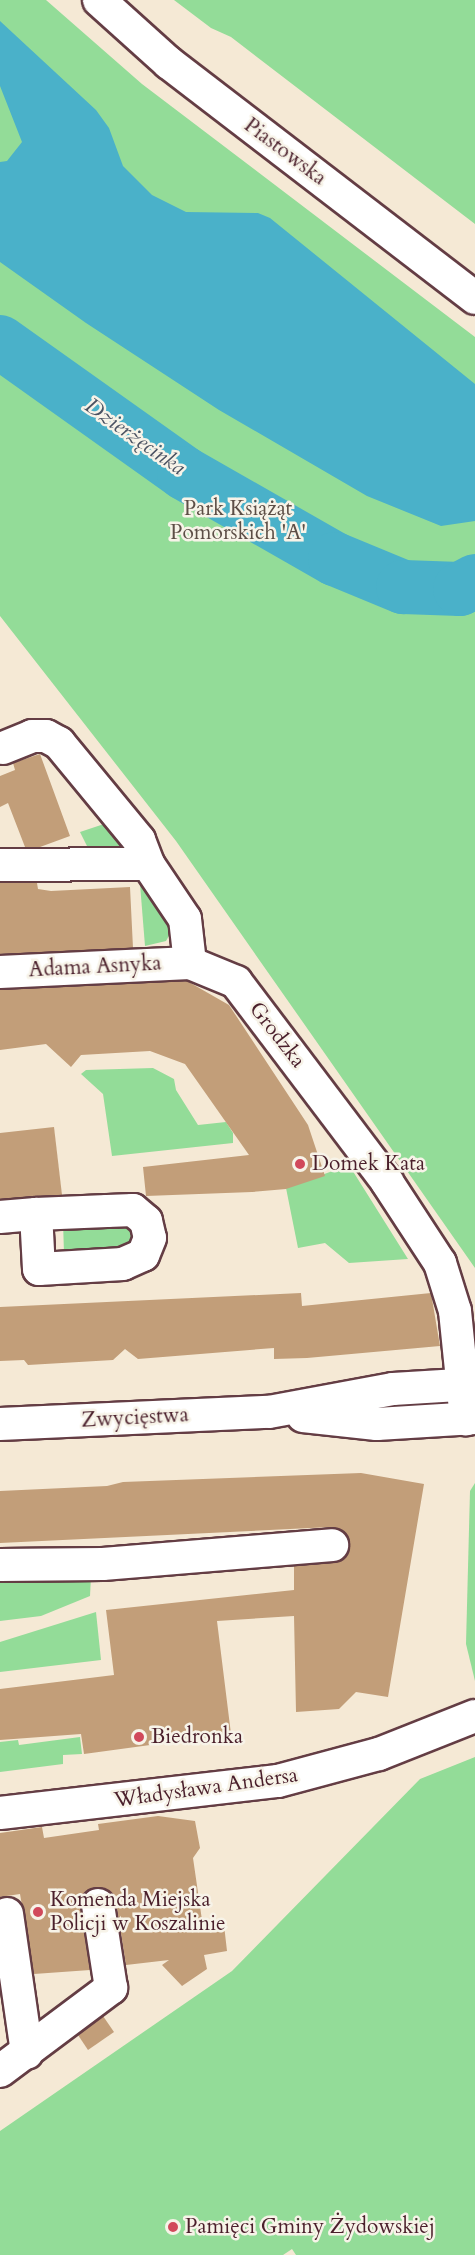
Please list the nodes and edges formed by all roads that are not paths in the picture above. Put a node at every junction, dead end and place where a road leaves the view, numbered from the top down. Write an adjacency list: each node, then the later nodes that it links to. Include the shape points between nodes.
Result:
1 (99, 0): 2 (street, Piastowska, via 170,63)
2 (475, 297)
3 (3, 747): 4 (street, via 32,736 46,736 59,743 139,840)
4 (148, 864): 5 (street); 6 (street, via 185,919)
5 (0, 866)
6 (190, 963): 7 (street, Adama Asnyka); 10 (street, Grodzka, via 236,982 422,1234 440,1263 455,1311)
7 (0, 972)
8 (36, 1214): 9 (street)
9 (0, 1217)
10 (470, 1384): 11 (street, Zwycięstwa, via 393,1389); 12 (street, Grodzka)
11 (269, 1412): 12 (street, Zwycięstwa, via 377,1424); 13 (street, Zwycięstwa)
12 (471, 1418)
13 (0, 1424)
14 (333, 1545): 15 (street, via 103,1564)
15 (0, 1565)
16 (475, 1716): 17 (street, Władysława Andersa, via 368,1758 278,1781)
17 (0, 1813)
18 (98, 1905): 20 (street, via 111,1988)
19 (7, 1914): 20 (street)
20 (27, 2053): 21 (street)
21 (0, 2071)

